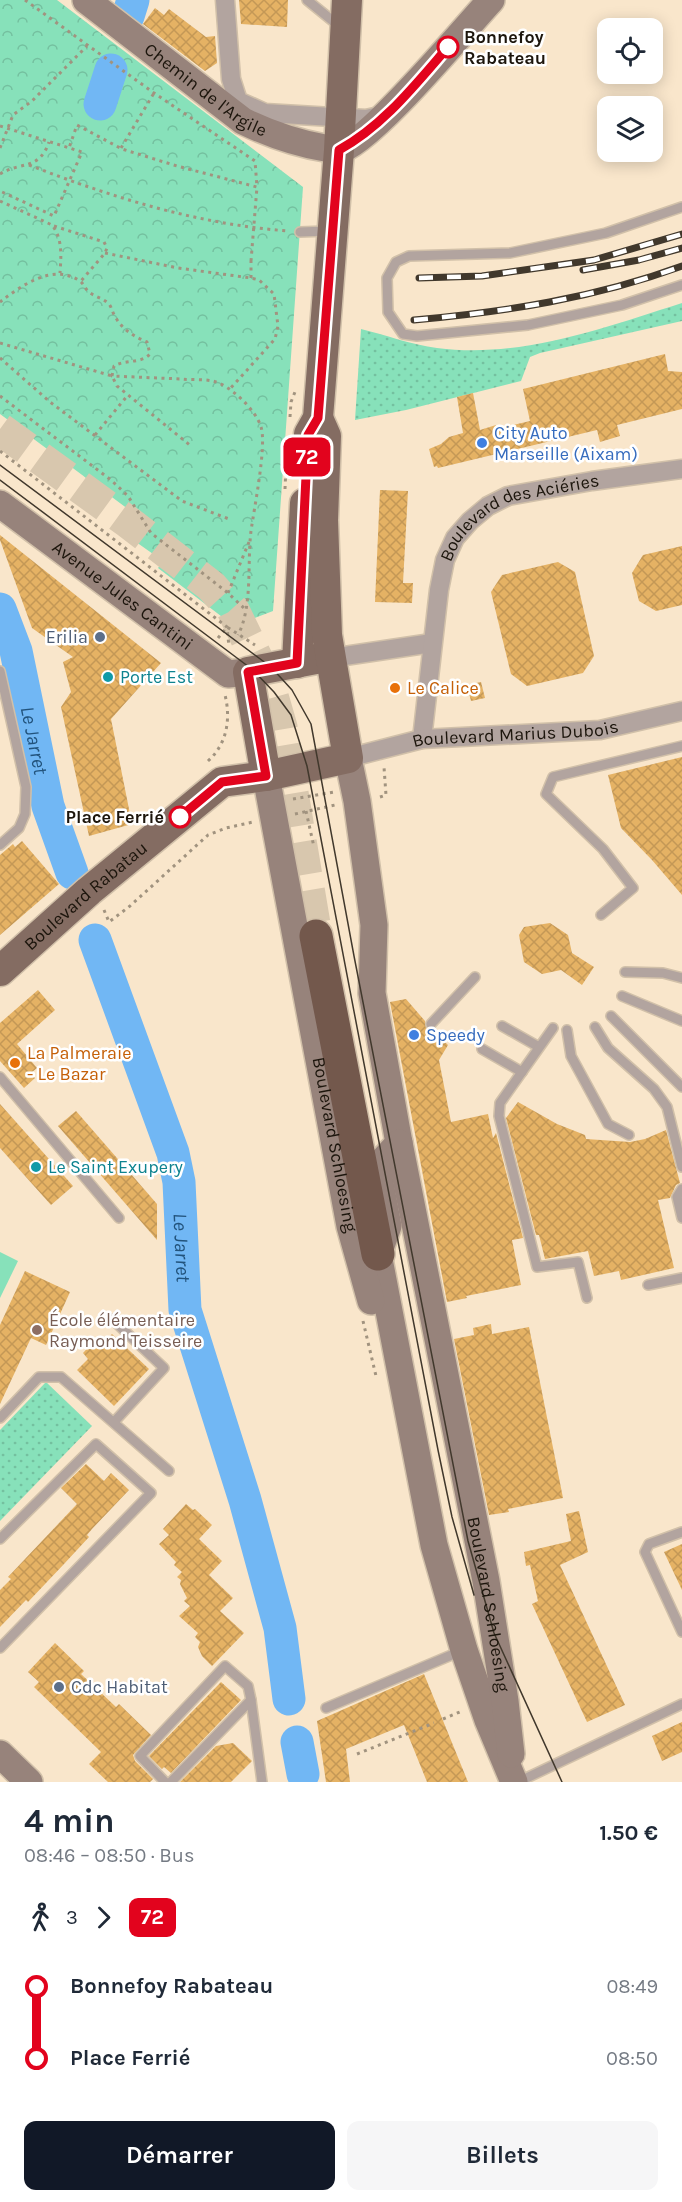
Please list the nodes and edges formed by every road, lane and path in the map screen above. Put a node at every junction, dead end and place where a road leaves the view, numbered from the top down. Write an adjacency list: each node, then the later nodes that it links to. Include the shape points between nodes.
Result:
1 (25, 0): 8 (path)
2 (225, 0): 9 (street)
3 (307, 0): 7 (lane)
4 (347, 0): 7 (main road)
5 (491, 0): 12 (main road)
6 (100, 7): 11 (main road, Chemin de l'Argile)
7 (345, 31): 13 (main road)
8 (87, 46): 10 (path); 15 (path, via 32,101 12,115)
9 (231, 79): 11 (street); 13 (street, via 238,101 265,113)
10 (154, 93): 19 (path); 24 (path, via 255,161)
11 (222, 106): 20 (main road, Chemin de l'Argile, via 269,134)
12 (386, 115): 13 (street); 20 (main road)
13 (341, 118): 20 (main road)
14 (0, 126): 15 (path)
15 (7, 129): 16 (path); 17 (path)
16 (49, 142): 18 (path); 21 (path, via 46,151)
17 (0, 148)
18 (69, 148): 19 (path, via 77,125); 23 (path, via 82,152)
19 (121, 148): 24 (path)
20 (339, 150): 29 (main road)
21 (29, 165): 22 (path); 23 (path)
22 (0, 174)
23 (69, 181): 25 (path, via 54,216); 30 (path, via 183,216)
24 (257, 187): 33 (path, bridge)
25 (0, 192)
26 (0, 201): 28 (path)
27 (682, 207): 35 (lane, via 606,233 510,253 409,256 396,262 387,278 388,312 403,334 417,336 528,325 622,305)
28 (52, 225): 31 (path, via 104,242); 32 (path, via 60,242)
29 (333, 231): 30 (lane); 43 (main road)
30 (300, 232)
31 (105, 253): 33 (path); 34 (path)
32 (60, 273): 34 (path); 36 (path, via 41,278)
33 (251, 278): 40 (path, via 274,294 278,326 275,339)
34 (81, 282): 39 (path, via 111,306 124,327 147,342 150,354 145,359 120,362 114,366)
35 (682, 285)
36 (0, 302)
37 (0, 343): 39 (path)
38 (0, 358): 44 (path)
39 (112, 376): 40 (path, via 212,381); 41 (path)
40 (229, 390): 50 (path, via 246,403 262,428 263,448)
41 (128, 395): 44 (path); 45 (path)
42 (0, 396): 51 (path, via 111,480 128,496 151,533)
43 (318, 418): 58 (main road, via 326,436 323,520); 59 (main road, via 308,435)
44 (94, 436): 49 (path, via 182,501)
45 (191, 446)
46 (0, 451): 53 (path)
47 (682, 469): 57 (street, Boulevard des Aciéries, via 508,496 488,506 454,538 445,560)
48 (0, 504): 61 (main road, Avenue Jules Cantini, via 228,675)
49 (229, 519)
50 (250, 537): 51 (path); 52 (path)
51 (228, 593): 52 (path)
52 (246, 610): 54 (path)
53 (226, 627): 54 (path); 55 (path); 61 (path)
54 (238, 635): 56 (path, via 254,645)
55 (215, 641)
56 (264, 644)
57 (432, 644): 58 (street); 63 (street, Boulevard des Aciéries)
58 (331, 658): 59 (main road); 65 (main road)
59 (297, 663): 61 (main road)
60 (0, 671): 70 (lane, via 26,787 25,814 19,828)
61 (241, 673): 66 (main road)
62 (682, 711): 63 (street, Boulevard Marius Dubois, via 600,730)
63 (422, 739): 65 (street, Boulevard Marius Dubois)
64 (682, 746): 72 (lane, via 553,777 546,794 603,849 633,888)
65 (348, 758): 66 (main road, Boulevard Rabatau); 67 (main road, Boulevard Schloesing)
66 (268, 789): 67 (path); 74 (main road, Boulevard Rabatau, via 222,782); 105 (main road, Boulevard Schloesing, via 350,1226 379,1328 408,1474)
67 (349, 796): 68 (path); 92 (main road, Boulevard Schloesing, via 374,925 372,993)
68 (306, 811): 69 (path); 71 (path)
69 (298, 813)
70 (0, 845)
71 (314, 847)
72 (601, 915)
73 (316, 936): 97 (highway)
74 (0, 970)
75 (625, 972): 77 (lane)
76 (475, 977): 81 (lane)
77 (682, 978)
78 (622, 996): 80 (lane)
79 (611, 1016): 90 (lane)
80 (682, 1020)
81 (431, 1024)
82 (502, 1026): 86 (lane)
83 (595, 1027): 93 (lane, via 608,1048 654,1089 667,1107)
84 (553, 1028): 86 (lane)
85 (567, 1030): 91 (lane, via 571,1056 608,1124)
86 (539, 1047): 88 (lane)
87 (482, 1049): 88 (lane)
88 (522, 1072): 100 (lane, via 500,1102 499,1116 537,1267 578,1262)
89 (0, 1077): 95 (lane)
90 (682, 1087)
91 (629, 1135)
92 (399, 1143): 97 (main road, Boulevard Schloesing, via 377,1167 388,1226); 121 (main road, Boulevard Schloesing, via 486,1581)
93 (682, 1167)
94 (682, 1189): 96 (lane, via 677,1197)
95 (119, 1218)
96 (682, 1218)
97 (378, 1254): 105 (main road, Boulevard Schloesing)
98 (682, 1278): 99 (lane)
99 (648, 1285)
100 (587, 1298)
101 (112, 1318): 103 (lane, via 164,1368)
102 (0, 1418): 103 (lane, via 39,1377 62,1377)
103 (114, 1422): 104 (lane)
104 (169, 1471)
105 (426, 1507): 110 (main road, Boulevard Schloesing)
106 (682, 1532): 108 (lane, via 649,1544 645,1552)
107 (0, 1539): 109 (lane, via 96,1444 151,1493)
108 (682, 1632)
109 (0, 1648)
110 (464, 1650): 113 (lane); 121 (main road, Boulevard Schloesing, via 488,1720)
111 (251, 1700): 118 (lane, via 248,1686 225,1666 140,1756); 119 (lane); 120 (lane)
112 (682, 1704): 121 (lane)
113 (326, 1707)
114 (434, 1723): 116 (path)
115 (0, 1754): 117 (main road)
116 (357, 1754)
117 (29, 1782)
118 (165, 1782)
119 (171, 1782)
120 (262, 1782)
121 (516, 1782)

